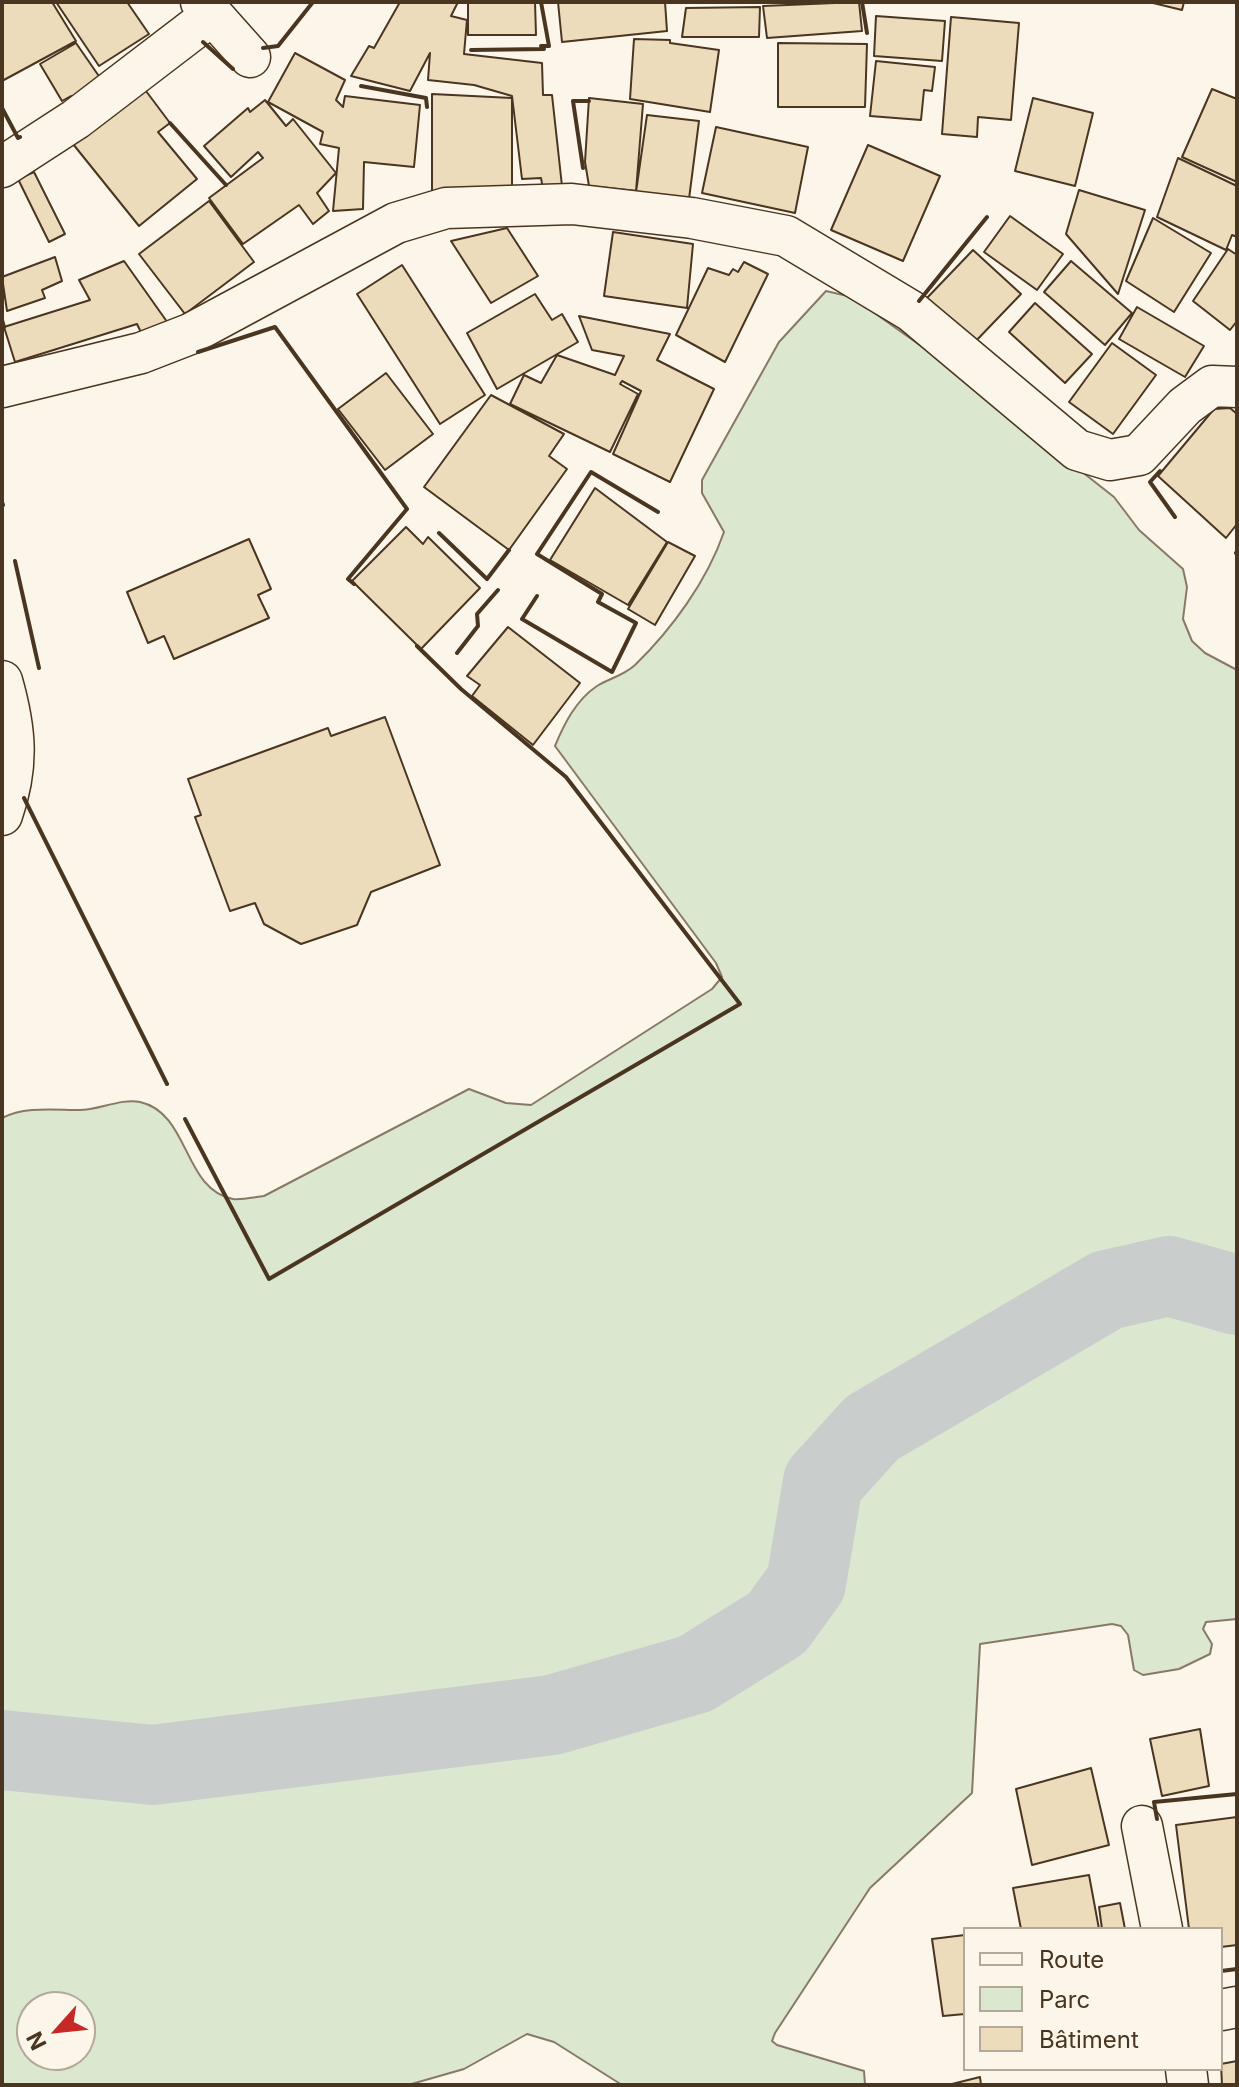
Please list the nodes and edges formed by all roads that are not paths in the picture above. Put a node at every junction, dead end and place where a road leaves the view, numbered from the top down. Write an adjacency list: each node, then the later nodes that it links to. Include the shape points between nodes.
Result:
1 (207, 8): 2 (street); 3 (street, via 76,119)
2 (250, 57)
3 (2, 167)
4 (2, 387): 5 (street, via 141,353 190,334 396,223 446,208 572,204 786,236 911,311 1077,450 1110,460 1139,455 1185,406 1212,386)
5 (1237, 387)
6 (2, 681): 7 (street, via 14,722 14,781)
7 (2, 815)
8 (1142, 1826): 9 (street)
9 (1162, 1927)

